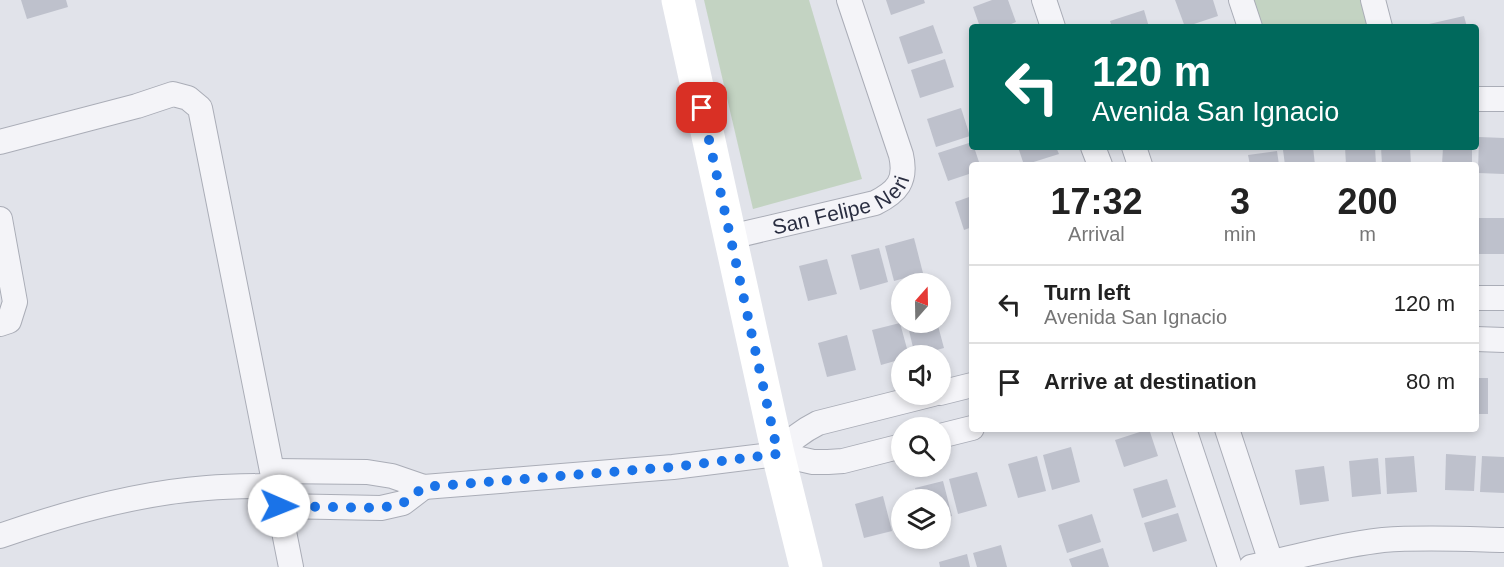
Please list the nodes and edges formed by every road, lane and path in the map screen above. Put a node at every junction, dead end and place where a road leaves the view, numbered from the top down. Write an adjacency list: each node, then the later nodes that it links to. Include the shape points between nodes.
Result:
1 (678, 0): 13 (main road)
2 (849, 0): 13 (street, San Felipe Neri, via 902,155 901,180 892,195 875,203)
3 (1044, 0): 6 (street)
4 (1241, 0): 7 (street)
5 (1373, 0): 8 (street)
6 (1052, 24)
7 (1249, 24)
8 (1379, 24)
9 (1479, 99): 10 (street)
10 (1504, 99)
11 (0, 142): 29 (street, via 173,94 188,98 200,108)
12 (0, 219): 16 (street, via 15,302 9,321)
13 (730, 237): 27 (main road)
14 (1479, 298): 15 (street)
15 (1504, 298)
16 (0, 324)
17 (1479, 339): 18 (street)
18 (1504, 340)
19 (969, 386): 20 (street)
20 (951, 390)
21 (891, 405): 27 (street, via 818,423 801,432)
22 (969, 429): 25 (street)
23 (1185, 432): 35 (street)
24 (1228, 432): 32 (street)
25 (951, 433)
26 (891, 448): 27 (street, via 828,462)
27 (778, 454): 28 (street, via 673,467); 34 (main road)
28 (424, 487): 29 (street, via 367,472); 29 (street, via 403,503 381,508)
29 (276, 488): 30 (street, via 206,488 137,498); 33 (street)
30 (0, 536)
31 (1504, 540): 32 (street, via 1381,541)
32 (1261, 565)
33 (291, 567)
34 (806, 567)
35 (1230, 567)

